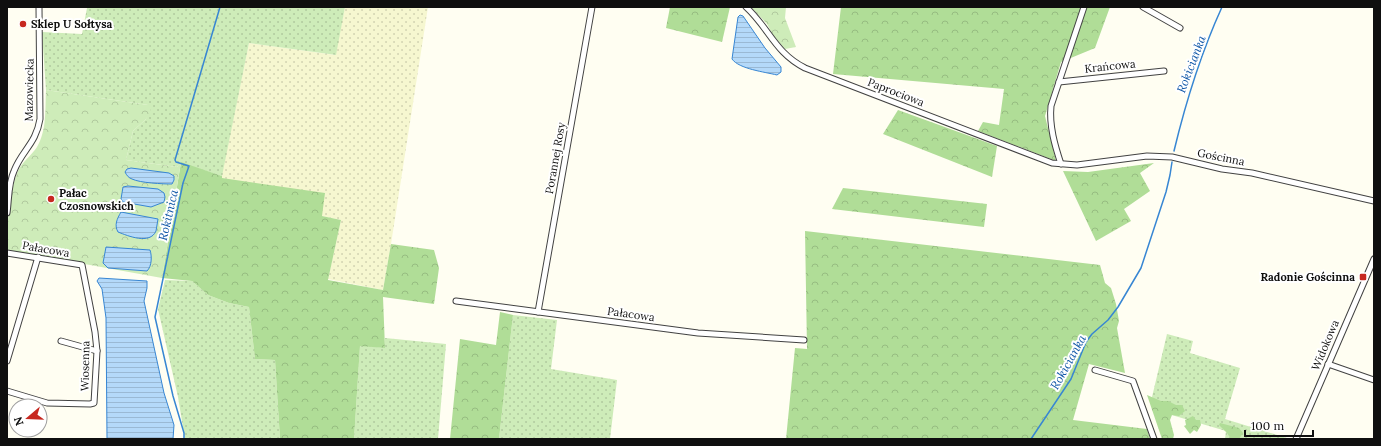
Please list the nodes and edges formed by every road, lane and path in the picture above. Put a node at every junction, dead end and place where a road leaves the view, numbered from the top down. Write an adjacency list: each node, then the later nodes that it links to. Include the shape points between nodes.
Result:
1 (39, 7): 11 (street, Mazowiecka, via 39,124 33,142 14,171)
2 (592, 7): 17 (street, Porannej Rosy)
3 (746, 7): 9 (street, Paprociowa, via 782,52 805,68 1048,161)
4 (1084, 7): 8 (street)
5 (1143, 7): 6 (street)
6 (1180, 28)
7 (1164, 71): 8 (street, Krańcowa)
8 (1059, 82): 9 (street, via 1050,118)
9 (1062, 164): 10 (street, Gościnna, via 1092,164 1147,156 1172,157)
10 (1374, 201)
11 (7, 213)
12 (7, 253): 13 (street, Pałacowa)
13 (38, 257): 15 (street, Pałacowa); 21 (street)
14 (1374, 259): 22 (street, Widokowa)
15 (82, 265): 20 (street, Wiosenna)
16 (456, 301): 17 (street, Pałacowa)
17 (538, 312): 18 (street, Pałacowa, via 698,333)
18 (804, 340)
19 (61, 341): 20 (street)
20 (97, 351): 25 (street, Wiosenna, via 94,402 90,404 47,403)
21 (7, 361)
22 (1328, 364): 24 (street); 27 (street, Widokowa)
23 (1095, 370): 26 (street, via 1133,381)
24 (1374, 380)
25 (7, 391)
26 (1154, 439)
27 (1296, 439)

